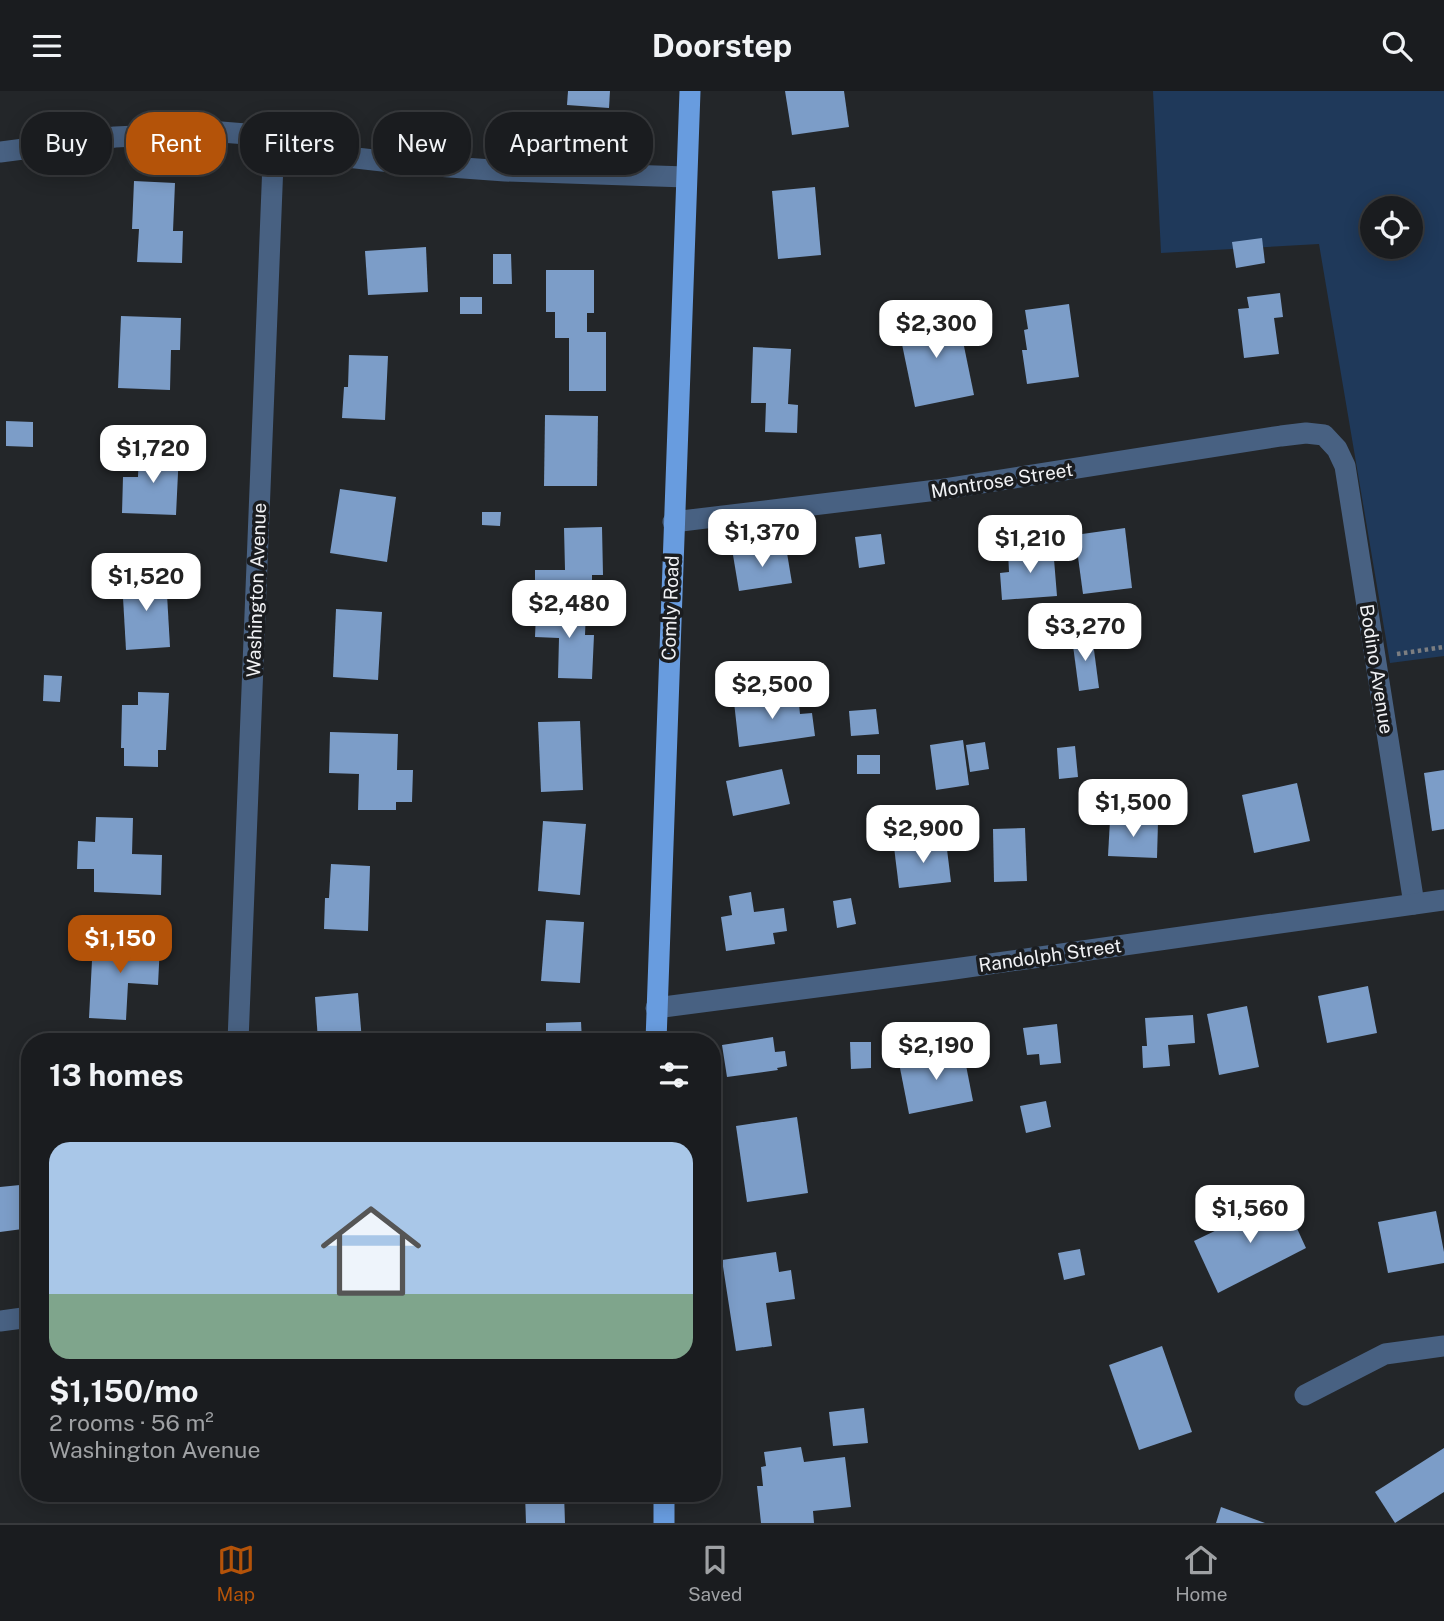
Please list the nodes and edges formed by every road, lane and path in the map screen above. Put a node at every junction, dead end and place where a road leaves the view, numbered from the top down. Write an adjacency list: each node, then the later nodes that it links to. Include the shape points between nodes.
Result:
1 (690, 91): 6 (main road, Comly Road)
2 (240, 134): 3 (street, via 115,137)
3 (0, 152)
4 (359, 158): 6 (street, via 505,171)
5 (273, 175): 14 (street, Washington Avenue)
6 (686, 177): 8 (main road, Comly Road)
7 (1328, 439): 8 (street, Montrose Street, via 1306,433 1281,436 937,490); 10 (street, Bodino Avenue, via 1345,466)
8 (673, 522): 13 (main road, Comly Road)
9 (1444, 647): 10 (path)
10 (1375, 657): 12 (street, Bodino Avenue)
11 (1444, 900): 12 (street, Randolph Street)
12 (1414, 904): 13 (street, Randolph Street)
13 (656, 1008): 15 (main road, Comly Road)
14 (238, 1033)
15 (656, 1033)
16 (21, 1318): 17 (street)
17 (0, 1321)
18 (1444, 1346): 19 (street, via 1385,1354)
19 (1305, 1395)
20 (664, 1502): 21 (main road)
21 (664, 1523)

